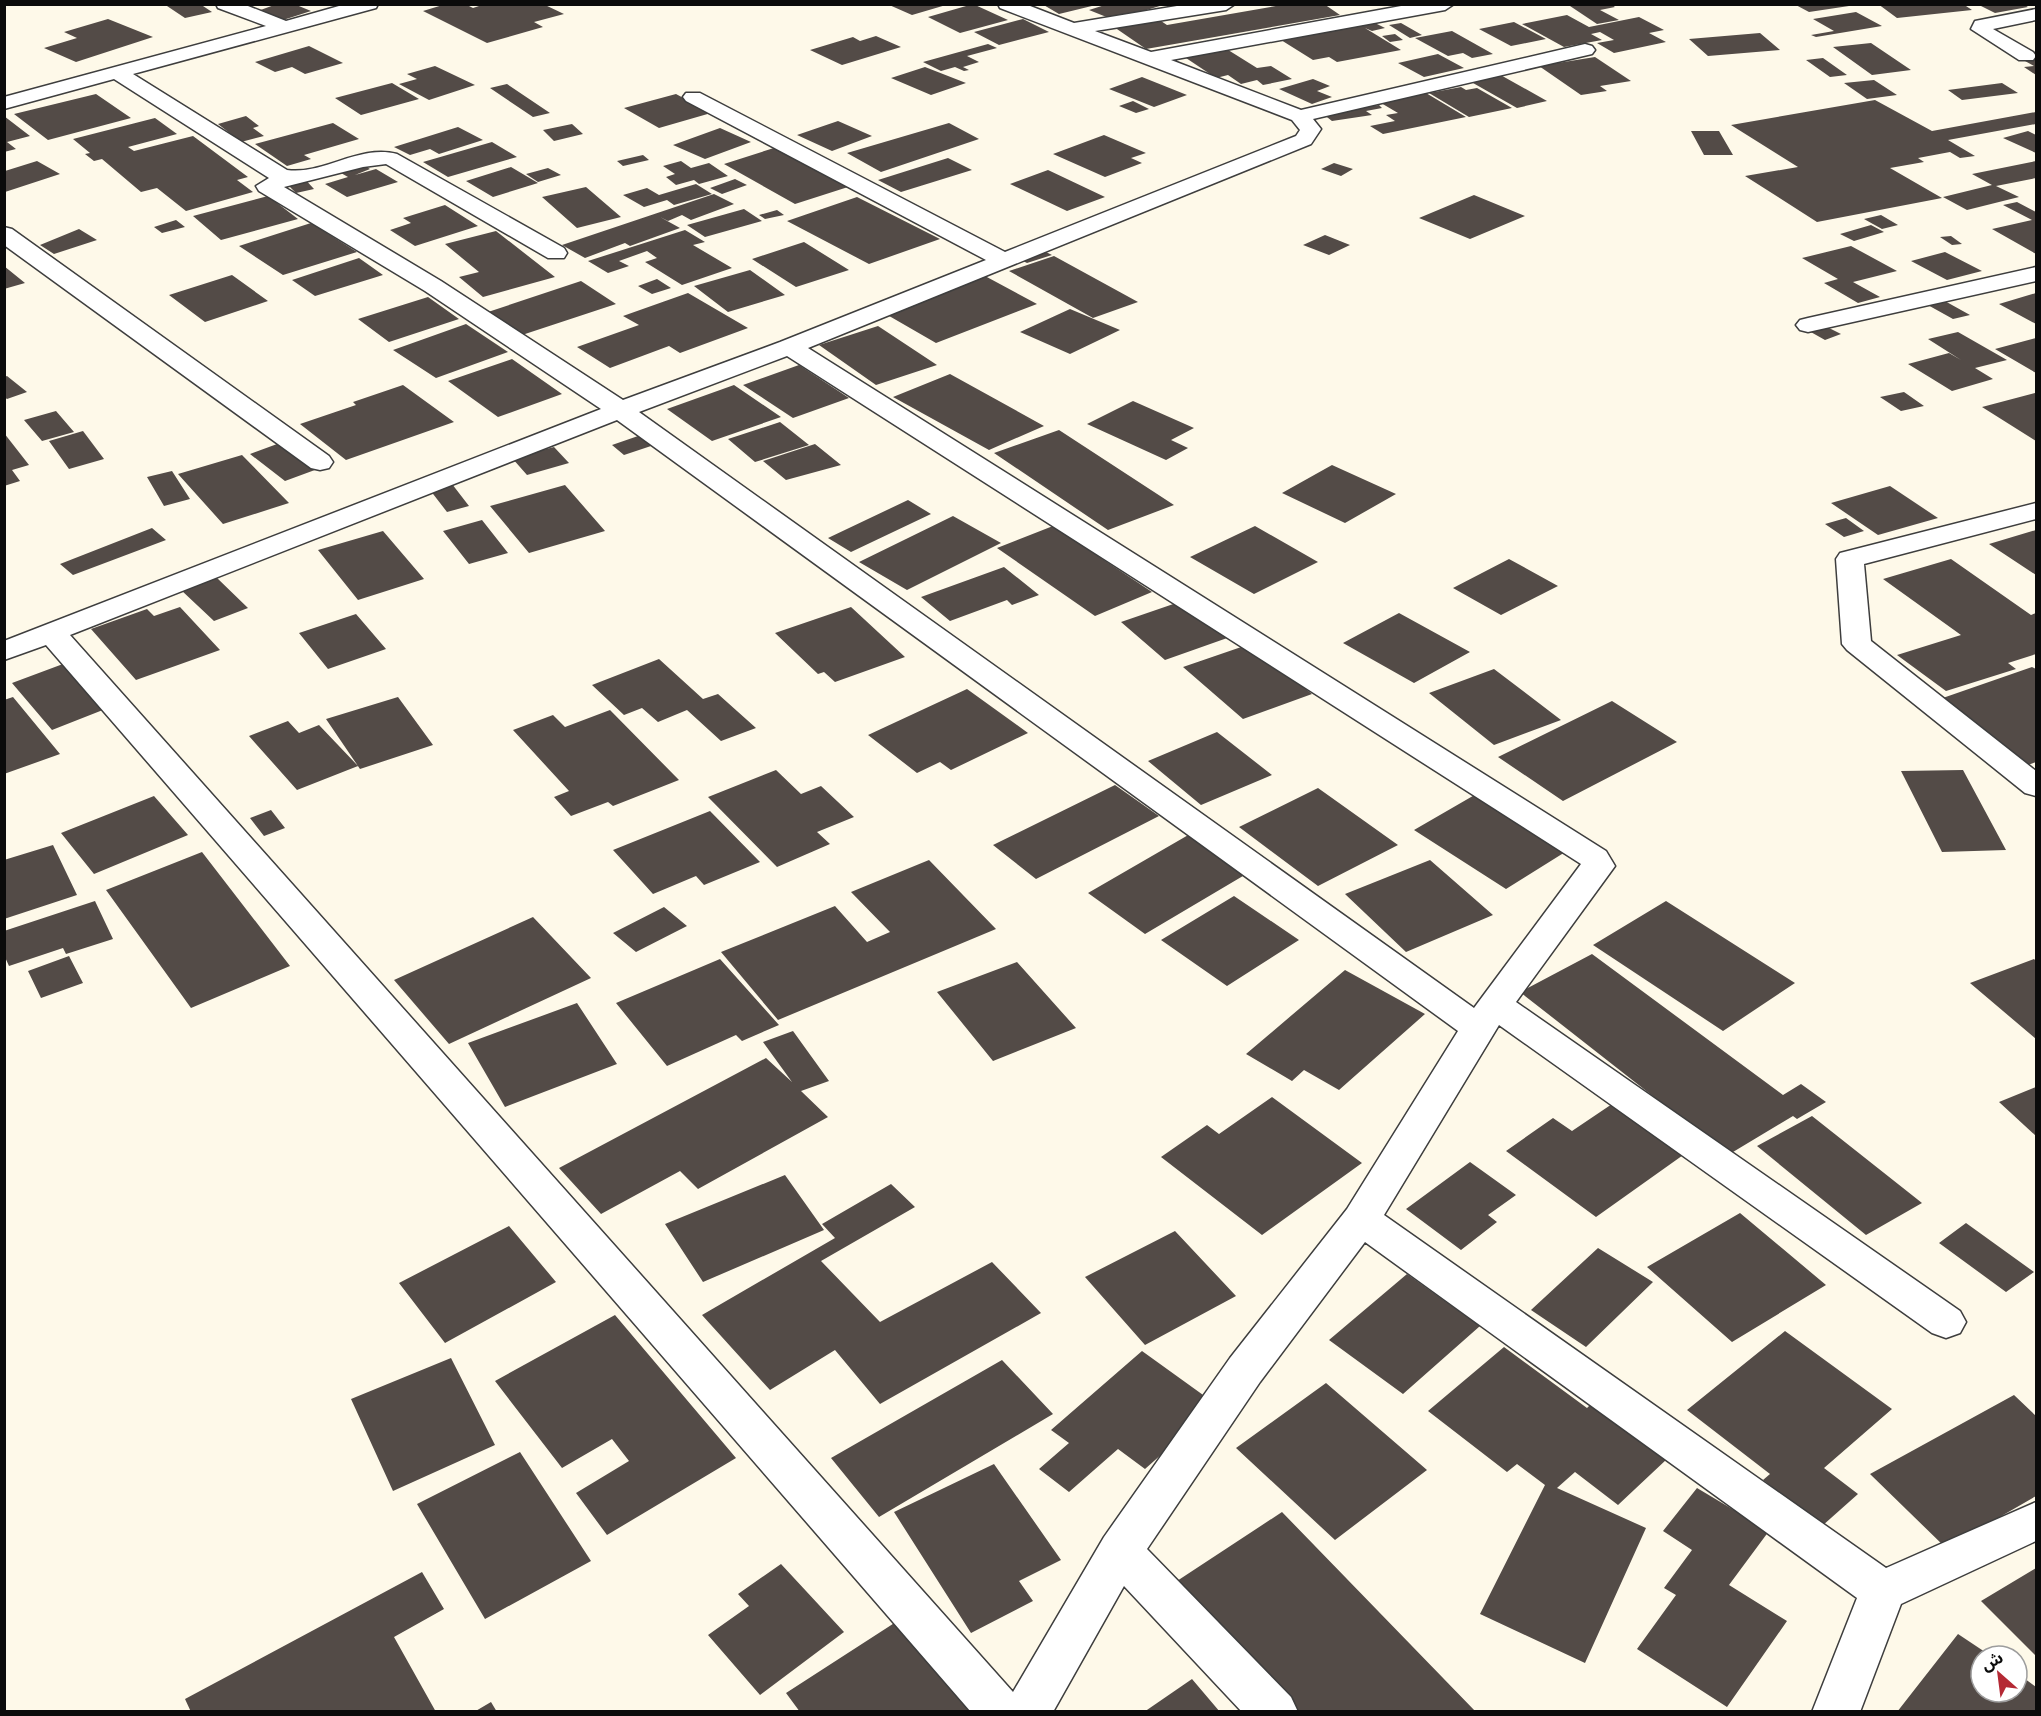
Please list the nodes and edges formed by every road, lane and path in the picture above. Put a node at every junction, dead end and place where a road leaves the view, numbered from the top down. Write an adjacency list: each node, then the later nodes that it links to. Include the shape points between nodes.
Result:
1 (225, 4): 7 (street)
2 (369, 4): 7 (street)
3 (1007, 4): 8 (street)
4 (1226, 4): 8 (street)
5 (1445, 4): 11 (street)
6 (2037, 15): 10 (street, via 1992,22 1980,29)
7 (286, 27): 12 (street)
8 (1072, 29): 11 (street)
9 (1585, 50): 15 (street)
10 (2026, 56)
11 (1147, 59): 15 (street)
12 (116, 72): 14 (street); 16 (street)
13 (693, 97): 19 (street)
14 (4, 103)
15 (1299, 116): 19 (street, via 1311,129 1304,140)
16 (287, 178): 18 (street, via 372,157 390,158); 23 (street, via 267,186 433,286)
17 (4, 234): 24 (street)
18 (556, 253)
19 (1005, 261): 22 (street)
20 (2037, 274): 21 (street)
21 (1808, 325)
22 (789, 347): 23 (street); 29 (street, via 1594,858 1598,866)
23 (620, 410): 26 (street); 29 (street)
24 (320, 462)
25 (2037, 511): 28 (street, via 1850,559 1857,644)
26 (51, 632): 27 (street); 35 (street)
27 (4, 651)
28 (2037, 786)
29 (1487, 1017): 30 (street); 31 (street)
30 (1361, 1219): 33 (street, via 1245,1370); 34 (street)
31 (1946, 1322)
32 (2037, 1521): 34 (street)
33 (1120, 1551): 36 (street); 37 (street)
34 (1883, 1592): 38 (street)
35 (1001, 1712)
36 (1027, 1712)
37 (1274, 1712)
38 (1836, 1712)

